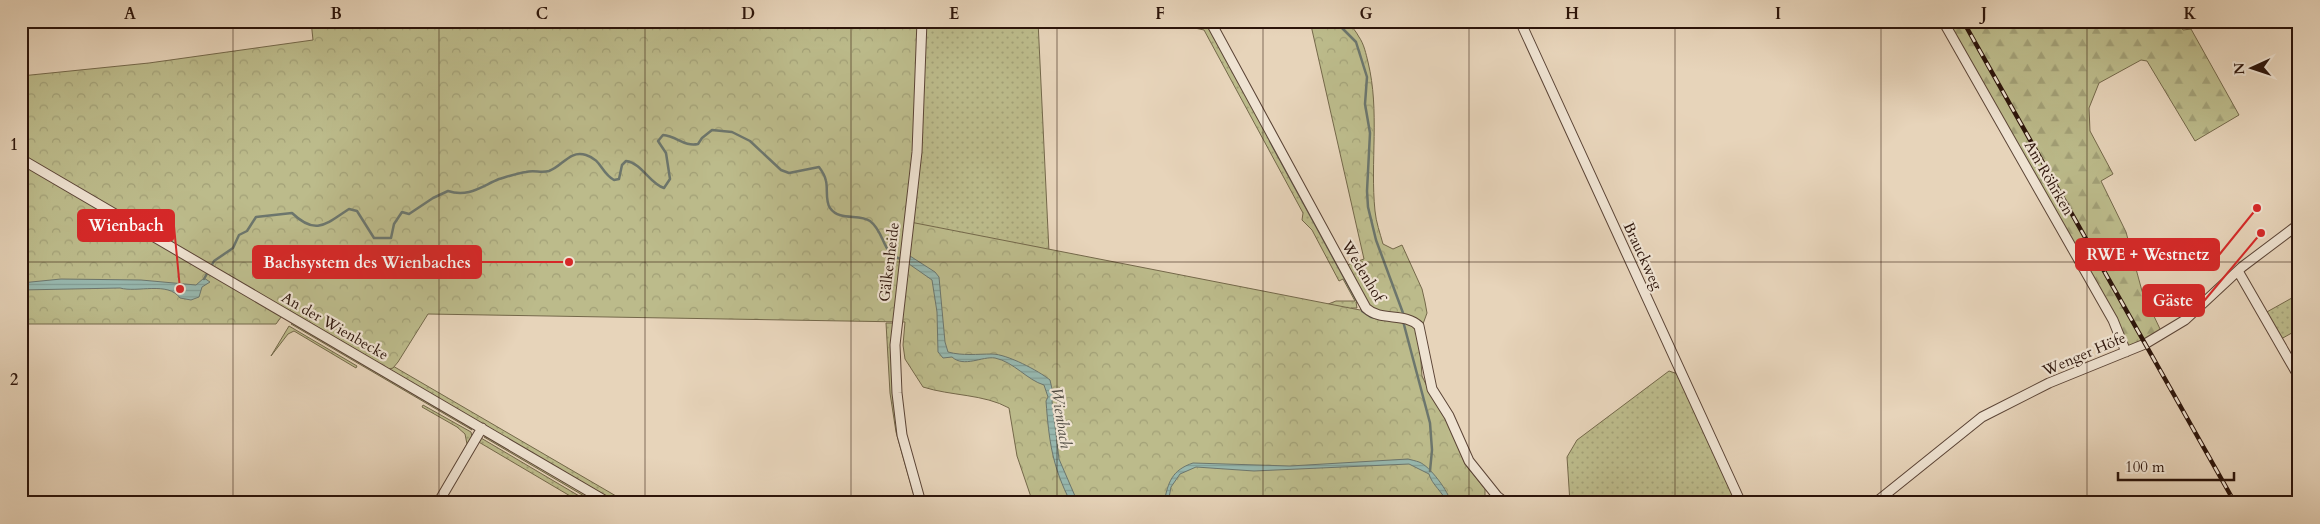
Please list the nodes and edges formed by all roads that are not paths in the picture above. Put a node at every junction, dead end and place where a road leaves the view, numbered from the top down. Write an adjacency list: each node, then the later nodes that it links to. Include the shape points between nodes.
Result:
1 (922, 21): 13 (street, Gälkenheide, via 917,152 896,324 895,369 902,435)
2 (1210, 21): 14 (street, Wedenhof, via 1366,308 1378,315 1414,321 1419,326 1432,389 1449,416 1469,461)
3 (1520, 21): 15 (street, Brauckweg)
4 (1943, 21): 8 (street, Am Röhrken, via 2113,320)
5 (21, 159): 10 (street, An der Wienbecke)
6 (2299, 224): 7 (street, Wenger Höfe)
7 (2238, 270): 8 (street, Wenger Höfe, via 2185,320); 9 (street)
8 (2126, 352): 16 (street, Wenger Höfe, via 2049,383 1982,417)
9 (2299, 377)
10 (482, 428): 11 (street); 12 (street, An der Wienbecke)
11 (438, 503)
12 (609, 503)
13 (921, 503)
14 (1506, 503)
15 (1741, 503)
16 (1875, 503)

